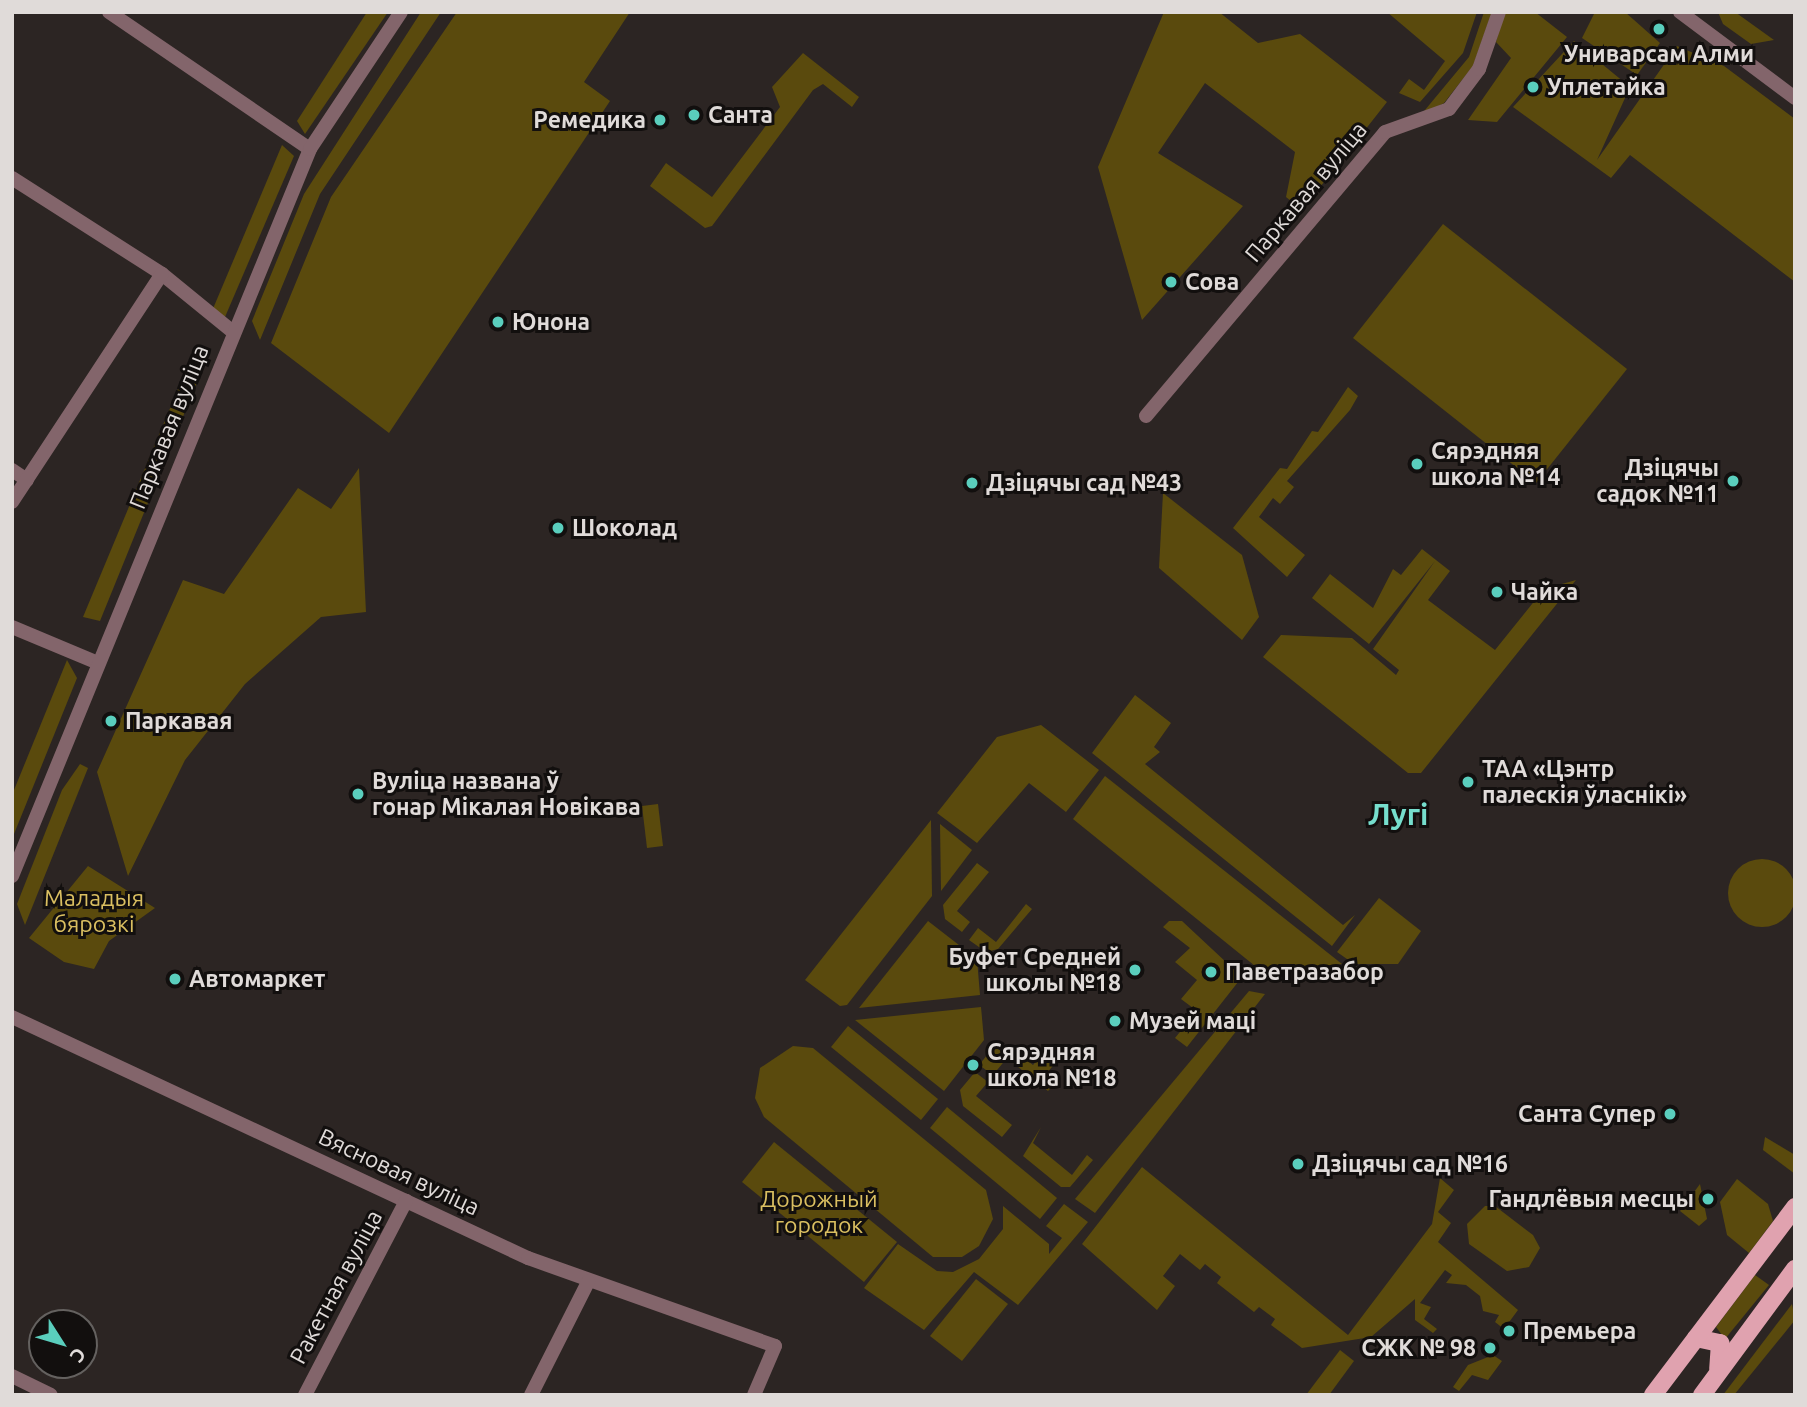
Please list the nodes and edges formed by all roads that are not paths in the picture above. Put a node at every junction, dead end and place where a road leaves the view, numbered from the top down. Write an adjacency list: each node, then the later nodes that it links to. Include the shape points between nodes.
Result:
1 (110, 12): 6 (street)
2 (401, 12): 6 (street, Паркавая вуліца)
3 (1499, 12): 10 (street, Паркавая вуліца, via 1479,69 1449,109 1385,132)
4 (1681, 12): 5 (street)
5 (1795, 98)
6 (310, 149): 9 (street, Паркавая вуліца)
7 (12, 178): 8 (street)
8 (162, 274): 9 (street); 12 (street)
9 (232, 331): 15 (street, Паркавая вуліца)
10 (1146, 416)
11 (12, 470): 12 (street)
12 (19, 478): 13 (street)
13 (12, 502)
14 (12, 627): 15 (street)
15 (98, 663): 16 (street, Паркавая вуліца)
16 (12, 876)
17 (12, 1017): 18 (street, Вясновая вуліца)
18 (406, 1201): 21 (street, Вясновая вуліца); 26 (street, Ракетная вуліца)
19 (1795, 1207): 22 (main road)
20 (1795, 1269): 24 (main road)
21 (588, 1282): 27 (street); 28 (street, Вясновая вуліца, via 775,1346)
22 (1696, 1338): 24 (main road, via 1720,1343); 29 (main road)
23 (12, 1377): 25 (street)
24 (1713, 1379): 30 (main road)
25 (51, 1395)
26 (305, 1395)
27 (531, 1395)
28 (754, 1395)
29 (1653, 1395)
30 (1702, 1395)

